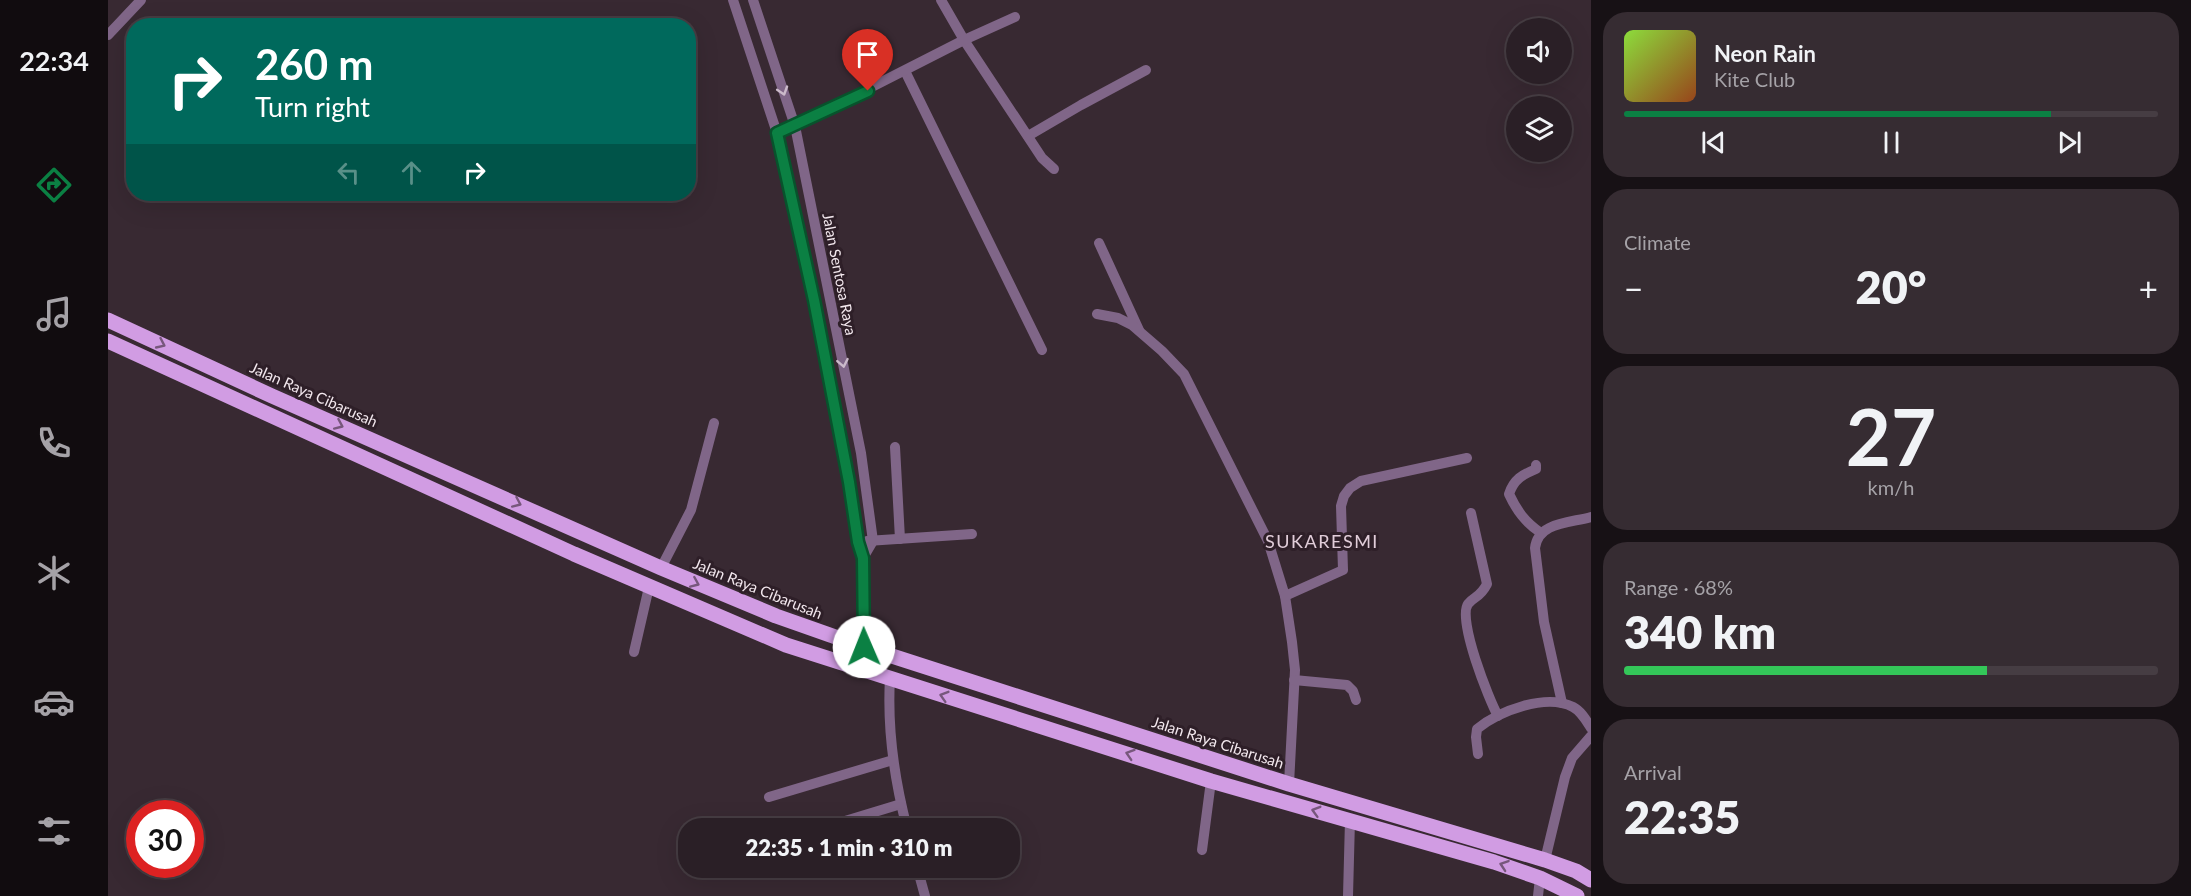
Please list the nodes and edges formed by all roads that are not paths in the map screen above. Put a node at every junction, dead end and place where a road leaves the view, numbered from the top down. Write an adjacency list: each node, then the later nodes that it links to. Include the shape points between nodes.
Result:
1 (141, 0): 6 (street)
2 (733, 0): 11 (street, Jalan Sentosa Raya)
3 (753, 0): 10 (street, Jalan Sentosa Raya, one-way to 10)
4 (941, 0): 7 (street)
5 (1015, 17): 7 (street)
6 (108, 35)
7 (964, 40): 9 (street); 12 (street)
8 (1146, 70): 12 (street)
9 (905, 71): 10 (street); 19 (street)
10 (795, 126): 11 (street); 29 (street, Jalan Sentosa Raya, one-way to 29, via 861,453)
11 (777, 133): 30 (street, Jalan Sentosa Raya, via 814,300)
12 (1028, 136): 13 (street)
13 (1054, 169)
14 (1099, 243): 17 (street)
15 (1096, 314): 17 (street, via 1118,318)
16 (108, 320): 32 (main road, Jalan Raya Cibarusah, one-way to 32)
17 (1140, 331): 34 (street, via 1184,374 1268,541)
18 (108, 340): 33 (main road)
19 (1042, 350)
20 (714, 423): 32 (street, via 691,510)
21 (895, 447): 28 (street)
22 (1467, 458): 34 (street, via 1355,484 1341,506 1344,570)
23 (1536, 465): 26 (street, via 1536,469 1512,484 1509,494 1523,518)
24 (1471, 513): 41 (street, via 1487,584 1468,604 1469,637)
25 (1591, 517): 26 (street)
26 (1541, 532): 40 (street, via 1535,548)
27 (972, 534): 28 (street)
28 (900, 539): 29 (street)
29 (873, 541): 30 (street); 31 (street)
30 (858, 542): 31 (street, Jalan Sentosa Raya)
31 (863, 558): 35 (street, Jalan Sentosa Raya)
32 (662, 568): 35 (main road, Jalan Raya Cibarusah, one-way to 35, via 776,616)
33 (649, 587): 36 (street); 37 (main road, via 786,645)
34 (1286, 596): 38 (street)
35 (864, 647): 47 (main road, Jalan Raya Cibarusah)
36 (634, 652)
37 (890, 678): 45 (street); 46 (main road, one-way to 37)
38 (1294, 680): 39 (street, via 1347,685); 47 (street)
39 (1356, 700)
40 (1562, 703): 41 (street, via 1529,704); 42 (street, via 1575,708)
41 (1498, 716): 44 (street, via 1477,729)
42 (1591, 728)
43 (1591, 736): 54 (street, via 1568,767)
44 (1478, 754)
45 (893, 760): 48 (street); 49 (street)
46 (1211, 781): 52 (main road, one-way to 46); 53 (street)
47 (1289, 784): 54 (main road, Jalan Raya Cibarusah)
48 (769, 797)
49 (901, 804): 50 (street); 51 (street)
50 (855, 818)
51 (904, 818)
52 (1350, 820): 56 (main road, one-way to 52); 59 (street)
53 (1202, 850)
54 (1545, 860): 56 (main road); 57 (main road, Jalan Raya Cibarusah)
55 (920, 878): 58 (street)
56 (1540, 878): 60 (street); 61 (main road)
57 (1591, 880)
58 (925, 896)
59 (1348, 896)
60 (1538, 896)
61 (1577, 896)

